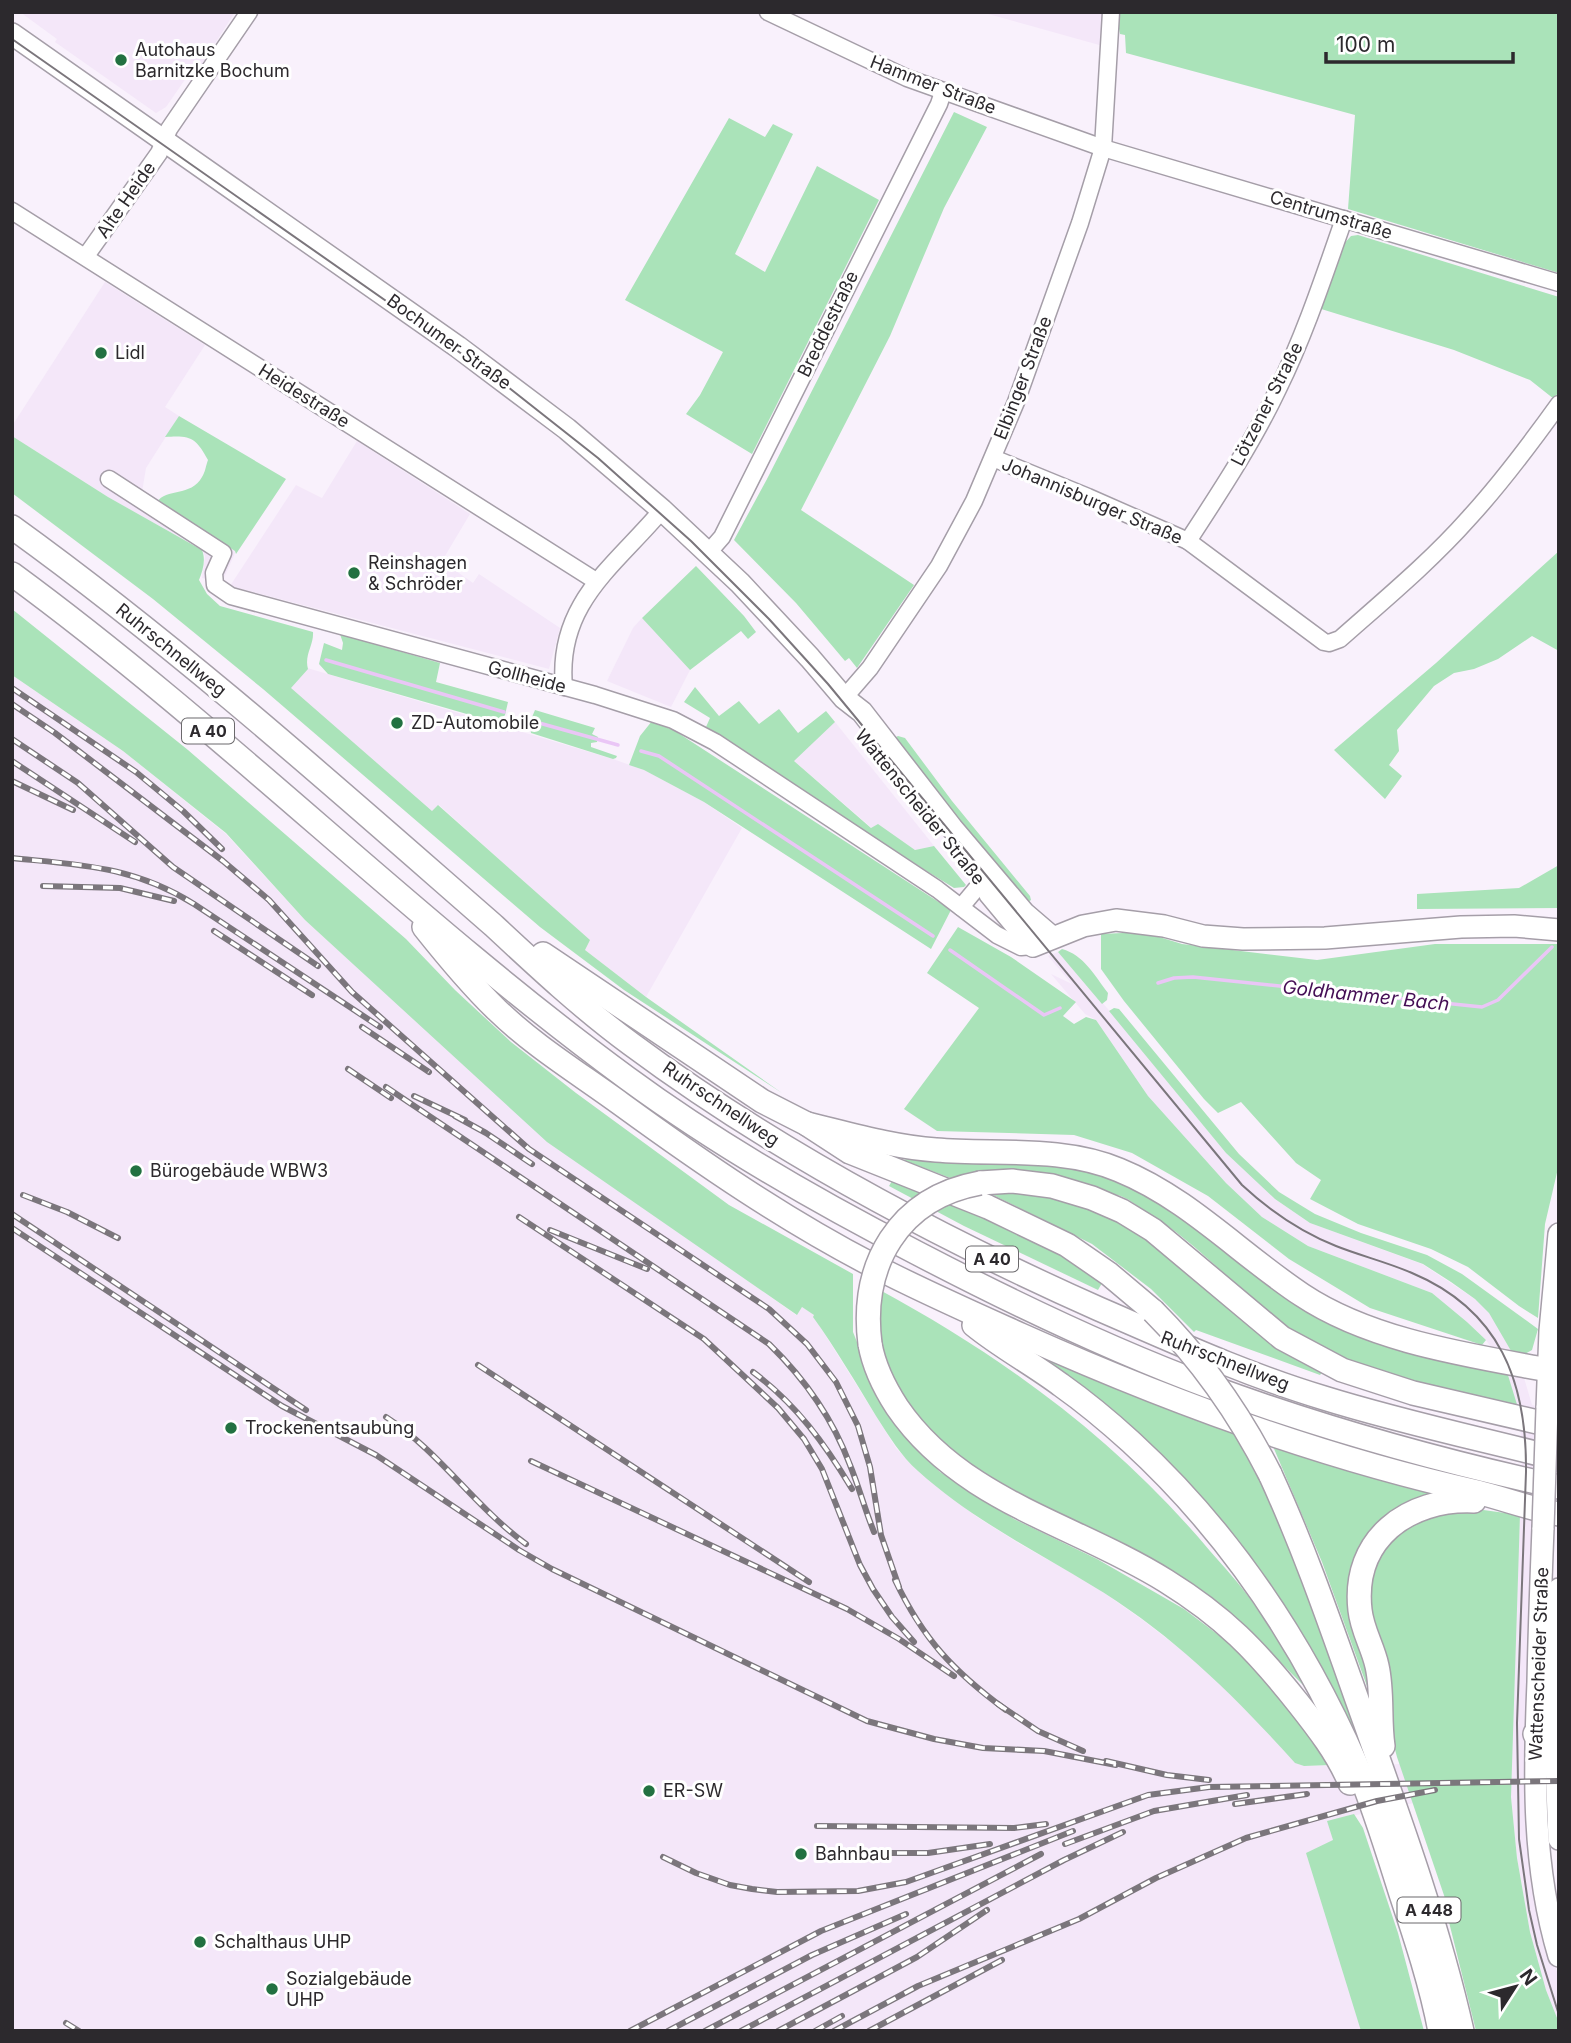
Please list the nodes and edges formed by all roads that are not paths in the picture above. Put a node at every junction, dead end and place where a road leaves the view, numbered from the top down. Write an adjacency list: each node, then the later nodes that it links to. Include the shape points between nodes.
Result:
1 (249, 12): 6 (street)
2 (768, 12): 5 (street, Hammer Straße)
3 (1111, 12): 7 (street, Elbinger Straße)
4 (12, 34): 6 (main road, Bochumer Straße)
5 (943, 92): 7 (street, Hammer Straße); 18 (street, Breddestraße, via 722,537)
6 (162, 141): 10 (street, Alte Heide, via 159,153); 15 (main road, Bochumer Straße, via 496,374)
7 (1103, 148): 9 (street, Centrumstraße); 13 (street, Elbinger Straße, via 1030,365)
8 (12, 211): 10 (street, Heidestraße)
9 (1344, 219): 11 (street, Centrumstraße); 17 (street, Lötzener Straße, via 1277,391)
10 (86, 256): 20 (street, Heidestraße)
11 (1559, 283)
12 (1559, 404): 17 (street, Johannisburger Straße, via 1468,520 1340,639 1324,642)
13 (993, 458): 17 (street, Johannisburger Straße); 22 (street, Elbinger Straße, via 939,566)
14 (109, 479): 21 (street, Gollheide, via 223,553 214,573 215,585 231,596)
15 (662, 510): 18 (main road, Bochumer Straße); 20 (street)
16 (12, 527): 26 (highway, Ruhrschnellweg / A 40, via 184,659)
17 (1188, 541)
18 (708, 553): 22 (main road, Bochumer Straße)
19 (12, 574): 24 (highway, Ruhrschnellweg / A 40, via 163,691)
20 (596, 581): 21 (street, via 569,635 562,668)
21 (564, 687): 25 (street, Gollheide, via 647,710 715,742)
22 (844, 698): 23 (main road, Wattenscheider Straße, via 856,729); 28 (main road, Wattenscheider Straße, via 862,712 1024,913)
23 (981, 883): 25 (street); 28 (main road, Wattenscheider Straße)
24 (398, 894): 31 (highway, via 457,970 499,1012 555,1057 777,1210); 35 (highway, Ruhrschnellweg / A 40, via 584,1045 708,1134 869,1229 998,1295 1219,1390 1335,1429)
25 (961, 907): 28 (street, Gollheide, via 1008,942 1021,947)
26 (493, 925): 29 (highway, via 762,1101); 34 (highway, Ruhrschnellweg / A 40, via 630,1043 763,1134 898,1212 1227,1364 1325,1398)
27 (1559, 930): 28 (main road, via 1461,927 1243,939 1116,920 1083,926)
28 (1042, 942)
29 (807, 1124): 32 (highway, via 934,1150 1075,1157 1118,1169 1166,1194 1303,1296 1353,1321 1402,1338); 40 (highway, bridge, via 850,1152 988,1207 1067,1245 1128,1289 1187,1346 1232,1405 1270,1474 1304,1552)
30 (1559, 1234): 32 (main road, Wattenscheider Straße)
31 (940, 1299): 36 (highway, via 1147,1390 1320,1451 1500,1497); 42 (highway, A 448, via 1061,1384 1130,1441 1236,1558 1287,1632 1357,1765)
32 (1553, 1372): 33 (main road, Wattenscheider Straße)
33 (1553, 1418): 36 (main road, Wattenscheider Straße, bridge); 42 (highway, bridge, via 1413,1393 1342,1370 1282,1338 1153,1230 1122,1211 1081,1194 1034,1183 980,1182 939,1196 895,1232 880,1256 869,1291 870,1344 877,1370 907,1421 943,1458 1017,1506 1163,1579 1213,1613 1256,1652 1314,1723 1347,1776)
34 (1559, 1459)
35 (1559, 1487)
36 (1548, 1517): 38 (main road, Wattenscheider Straße); 40 (highway, via 1472,1501 1443,1502 1400,1518 1370,1552 1360,1582 1359,1609 1377,1665)
37 (1559, 1589): 39 (main road, Wattenscheider Straße)
38 (1535, 1734): 39 (highway); 43 (main road, Wattenscheider Straße, via 1538,1851)
39 (1558, 1734): 41 (main road, Wattenscheider Straße)
40 (1390, 1791): 45 (highway, A 448)
41 (1559, 1839)
42 (1417, 1944): 44 (highway, A 448)
43 (1559, 1956)
44 (1440, 2031)
45 (1462, 2031)

